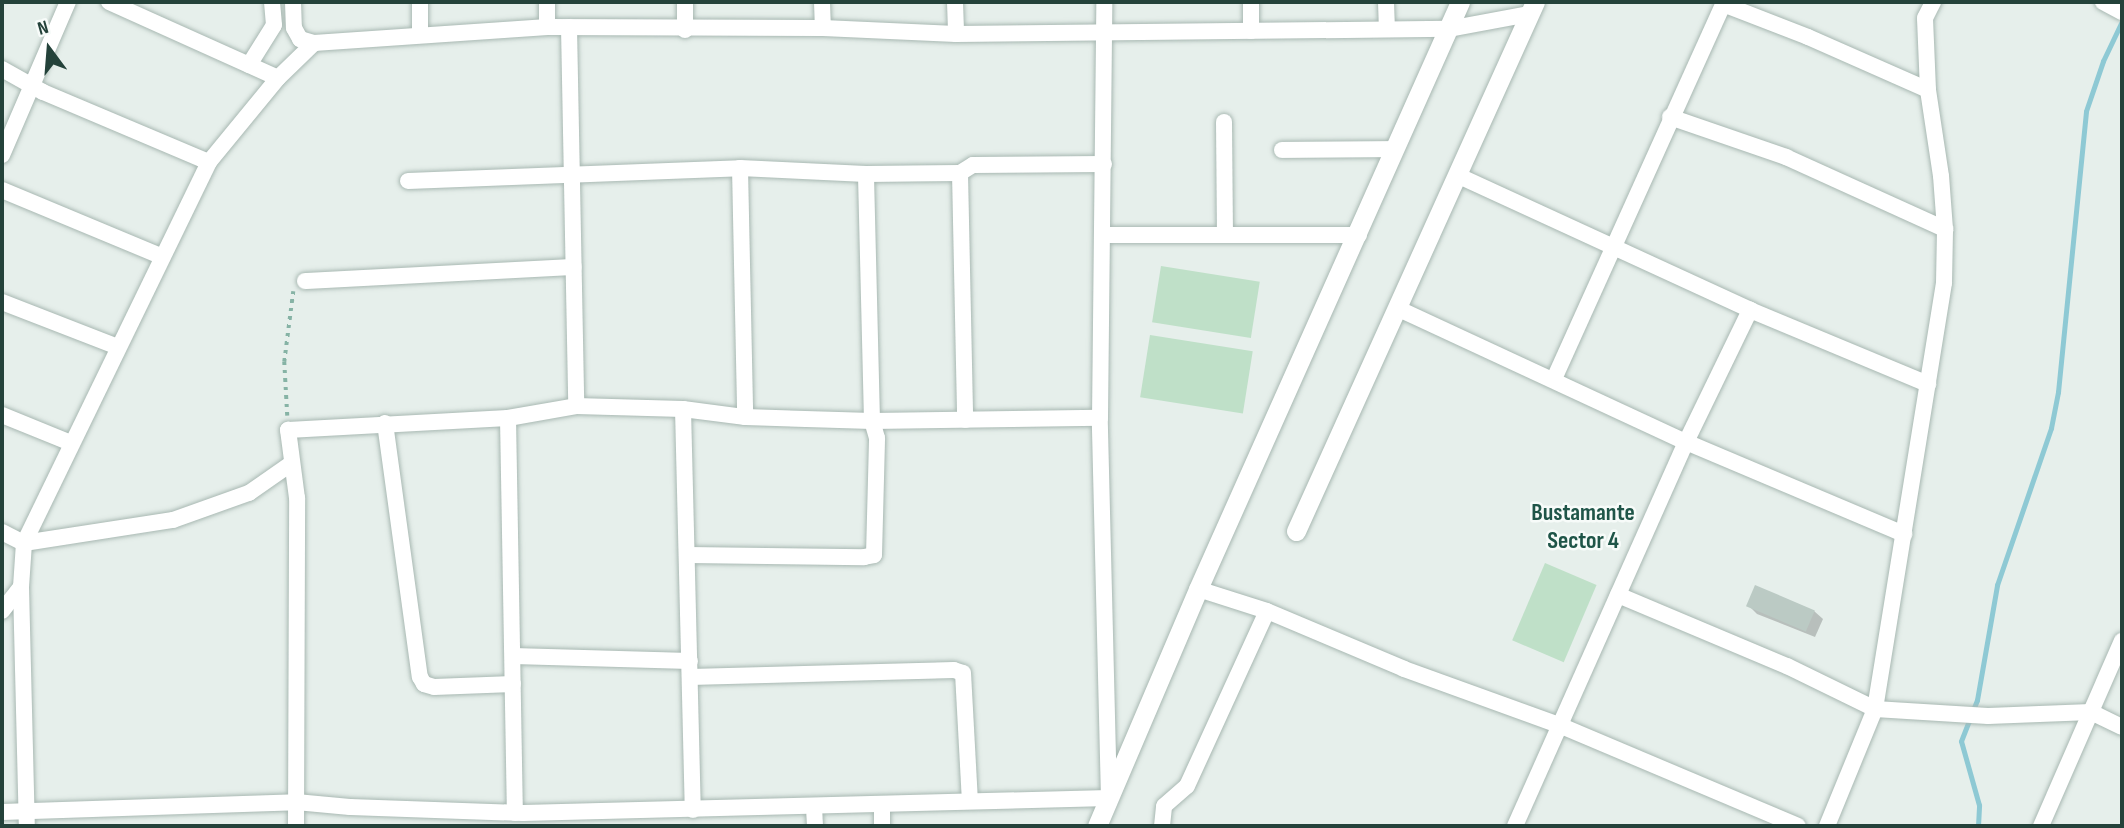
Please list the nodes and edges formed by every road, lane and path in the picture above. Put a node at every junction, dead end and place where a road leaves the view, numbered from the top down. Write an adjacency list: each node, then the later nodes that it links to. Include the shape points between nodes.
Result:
1 (68, 2): 33 (street)
2 (109, 2): 30 (street)
3 (272, 2): 30 (street, via 274,25)
4 (293, 2): 29 (street, via 294,28 300,39)
5 (420, 2): 27 (street)
6 (547, 2): 19 (street)
7 (685, 2): 24 (street)
8 (822, 2): 21 (street)
9 (956, 2): 28 (street)
10 (1104, 2): 26 (street)
11 (1251, 2): 25 (street)
12 (1387, 2): 22 (street)
13 (1460, 2): 23 (street)
14 (1933, 2): 34 (street, via 1926,18)
15 (2103, 2): 18 (street)
16 (1723, 3): 34 (street); 35 (street)
17 (1532, 8): 23 (street); 45 (street)
18 (2122, 12)
19 (547, 27): 20 (street); 27 (street)
20 (569, 27): 24 (street); 46 (street)
21 (823, 28): 24 (street); 28 (street)
22 (1387, 28): 23 (street); 25 (street)
23 (1449, 29): 37 (street)
24 (685, 30)
25 (1251, 31): 26 (street)
26 (1104, 32): 28 (street); 41 (street)
27 (420, 34): 29 (street)
28 (956, 34)
29 (314, 43): 32 (street)
30 (249, 65): 32 (street)
31 (2, 69): 33 (street)
32 (278, 78): 40 (street)
33 (33, 84): 39 (street); 40 (street)
34 (1928, 90): 49 (street)
35 (1670, 117): 49 (street, via 1786,158); 53 (street)
36 (1224, 122): 50 (street)
37 (1395, 149): 38 (street); 52 (street)
38 (1282, 150)
39 (2, 155)
40 (209, 162): 54 (street)
41 (1104, 164): 43 (street, via 973,165); 51 (street)
42 (740, 168): 44 (street); 46 (street); 66 (street)
43 (960, 173): 44 (street); 69 (street)
44 (866, 174): 70 (street)
45 (1457, 175): 53 (street); 58 (street)
46 (570, 177): 47 (street); 55 (street)
47 (408, 181)
48 (2, 190): 54 (street)
49 (1945, 229): 62 (street, via 1944,282)
50 (1225, 234): 51 (street); 52 (street)
51 (1103, 235): 68 (street)
52 (1359, 235): 82 (street)
53 (1613, 246): 59 (street); 61 (street)
54 (163, 257): 60 (street)
55 (574, 267): 56 (street); 63 (street)
56 (305, 281): 72 (path, via 294,290 284,362)
57 (2, 302): 60 (street)
58 (1397, 308): 61 (street); 76 (street)
59 (1750, 310): 62 (street); 73 (street)
60 (118, 347): 74 (street)
61 (1554, 379): 73 (street)
62 (1928, 384): 78 (street)
63 (576, 406): 64 (street); 67 (street)
64 (683, 409): 66 (street); 80 (street)
65 (2, 415): 74 (street)
66 (745, 417): 70 (street)
67 (508, 418): 71 (street); 87 (street)
68 (1100, 418): 69 (street); 94 (street)
69 (965, 420): 70 (street)
70 (872, 421): 80 (street, via 877,438 874,555)
71 (385, 423): 72 (street); 89 (street, via 420,677 434,687)
72 (288, 430): 75 (street)
73 (1686, 442): 78 (street); 83 (street)
74 (71, 443): 79 (street)
75 (292, 463): 79 (street, via 249,493 210,509 173,520); 96 (street, via 297,498)
76 (1296, 531)
77 (2, 532): 79 (street)
78 (1904, 534): 90 (street)
79 (24, 543): 81 (street)
80 (688, 555): 88 (street)
81 (21, 587): 84 (street); 102 (street)
82 (1198, 589): 85 (street); 94 (street)
83 (1618, 595): 90 (street, via 1787,666); 92 (street)
84 (2, 611)
85 (1267, 611): 92 (street, via 1404,669); 108 (street, via 1186,786 1164,806)
86 (2122, 641): 91 (street)
87 (513, 656): 88 (street); 89 (street)
88 (690, 669): 95 (street, via 963,673); 99 (street)
89 (513, 684): 101 (street)
90 (1875, 709): 91 (street, via 1988,716); 111 (street)
91 (2091, 712): 93 (street); 112 (street)
92 (1559, 725): 109 (street); 110 (street)
93 (2122, 727)
94 (1109, 798): 95 (street); 107 (street)
95 (970, 801): 97 (street)
96 (296, 802): 101 (street); 102 (street); 104 (street)
97 (882, 805): 98 (street); 106 (street)
98 (814, 807): 99 (street); 105 (street)
99 (693, 810): 103 (street)
100 (2, 812): 102 (street)
101 (520, 817): 103 (street)
102 (26, 818)
103 (661, 818)
104 (296, 826)
105 (815, 826)
106 (882, 826)
107 (1097, 826)
108 (1162, 826)
109 (1515, 826)
110 (1798, 826)
111 (1827, 826)
112 (2041, 826)

